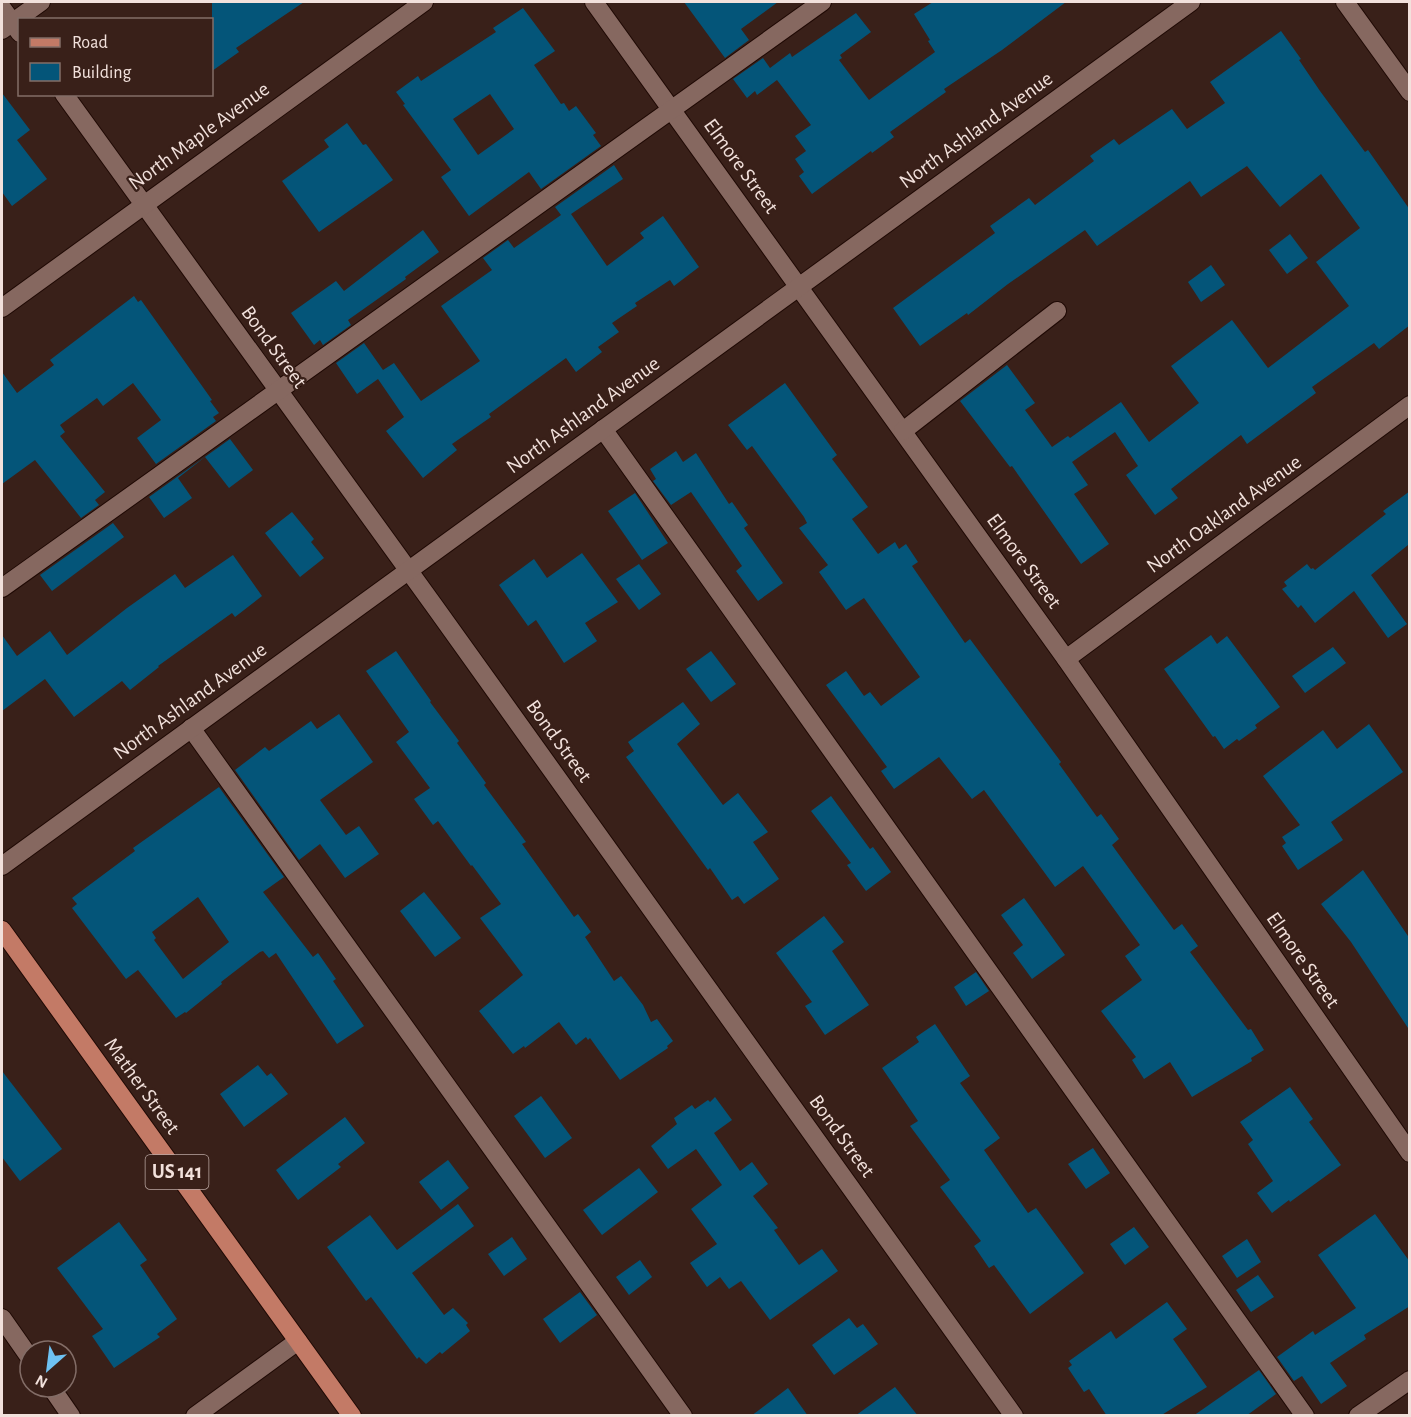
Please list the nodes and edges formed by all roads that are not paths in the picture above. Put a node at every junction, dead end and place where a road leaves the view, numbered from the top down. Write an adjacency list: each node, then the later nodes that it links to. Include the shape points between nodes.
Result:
1 (41, 2): 7 (street)
2 (424, 2): 11 (street, North Maple Avenue)
3 (594, 2): 10 (street, Elmore Street)
4 (822, 2): 10 (street)
5 (1191, 2): 12 (street, North Ashland Avenue)
6 (1345, 2): 8 (street)
7 (9, 23)
8 (1410, 92)
9 (65, 96): 11 (street, Bond Street)
10 (671, 109): 12 (street, Elmore Street); 15 (street)
11 (144, 204): 13 (street, North Maple Avenue); 15 (street, Bond Street)
12 (799, 286): 17 (street, North Ashland Avenue); 18 (street, Elmore Street)
13 (2, 308)
14 (1057, 311): 18 (street)
15 (278, 391): 19 (street, Bond Street); 20 (street)
16 (1410, 405): 21 (street, North Oakland Avenue)
17 (603, 429): 19 (street, North Ashland Avenue); 36 (street)
18 (903, 431): 21 (street, Elmore Street)
19 (408, 570): 22 (street, North Ashland Avenue); 35 (street, Bond Street)
20 (2, 588)
21 (1066, 658): 25 (street, Elmore Street)
22 (191, 728): 23 (street, North Ashland Avenue); 34 (street)
23 (2, 866)
24 (2, 930): 28 (main road, Mather Street / US 141)
25 (1410, 1153)
26 (2, 1318): 27 (street)
27 (18, 1341)
28 (298, 1341): 32 (street); 33 (main road, Mather Street / US 141)
29 (1410, 1380): 37 (street)
30 (59, 1399): 31 (street)
31 (71, 1416)
32 (195, 1416)
33 (352, 1416)
34 (683, 1416)
35 (1014, 1416)
36 (1305, 1416)
37 (1358, 1416)

